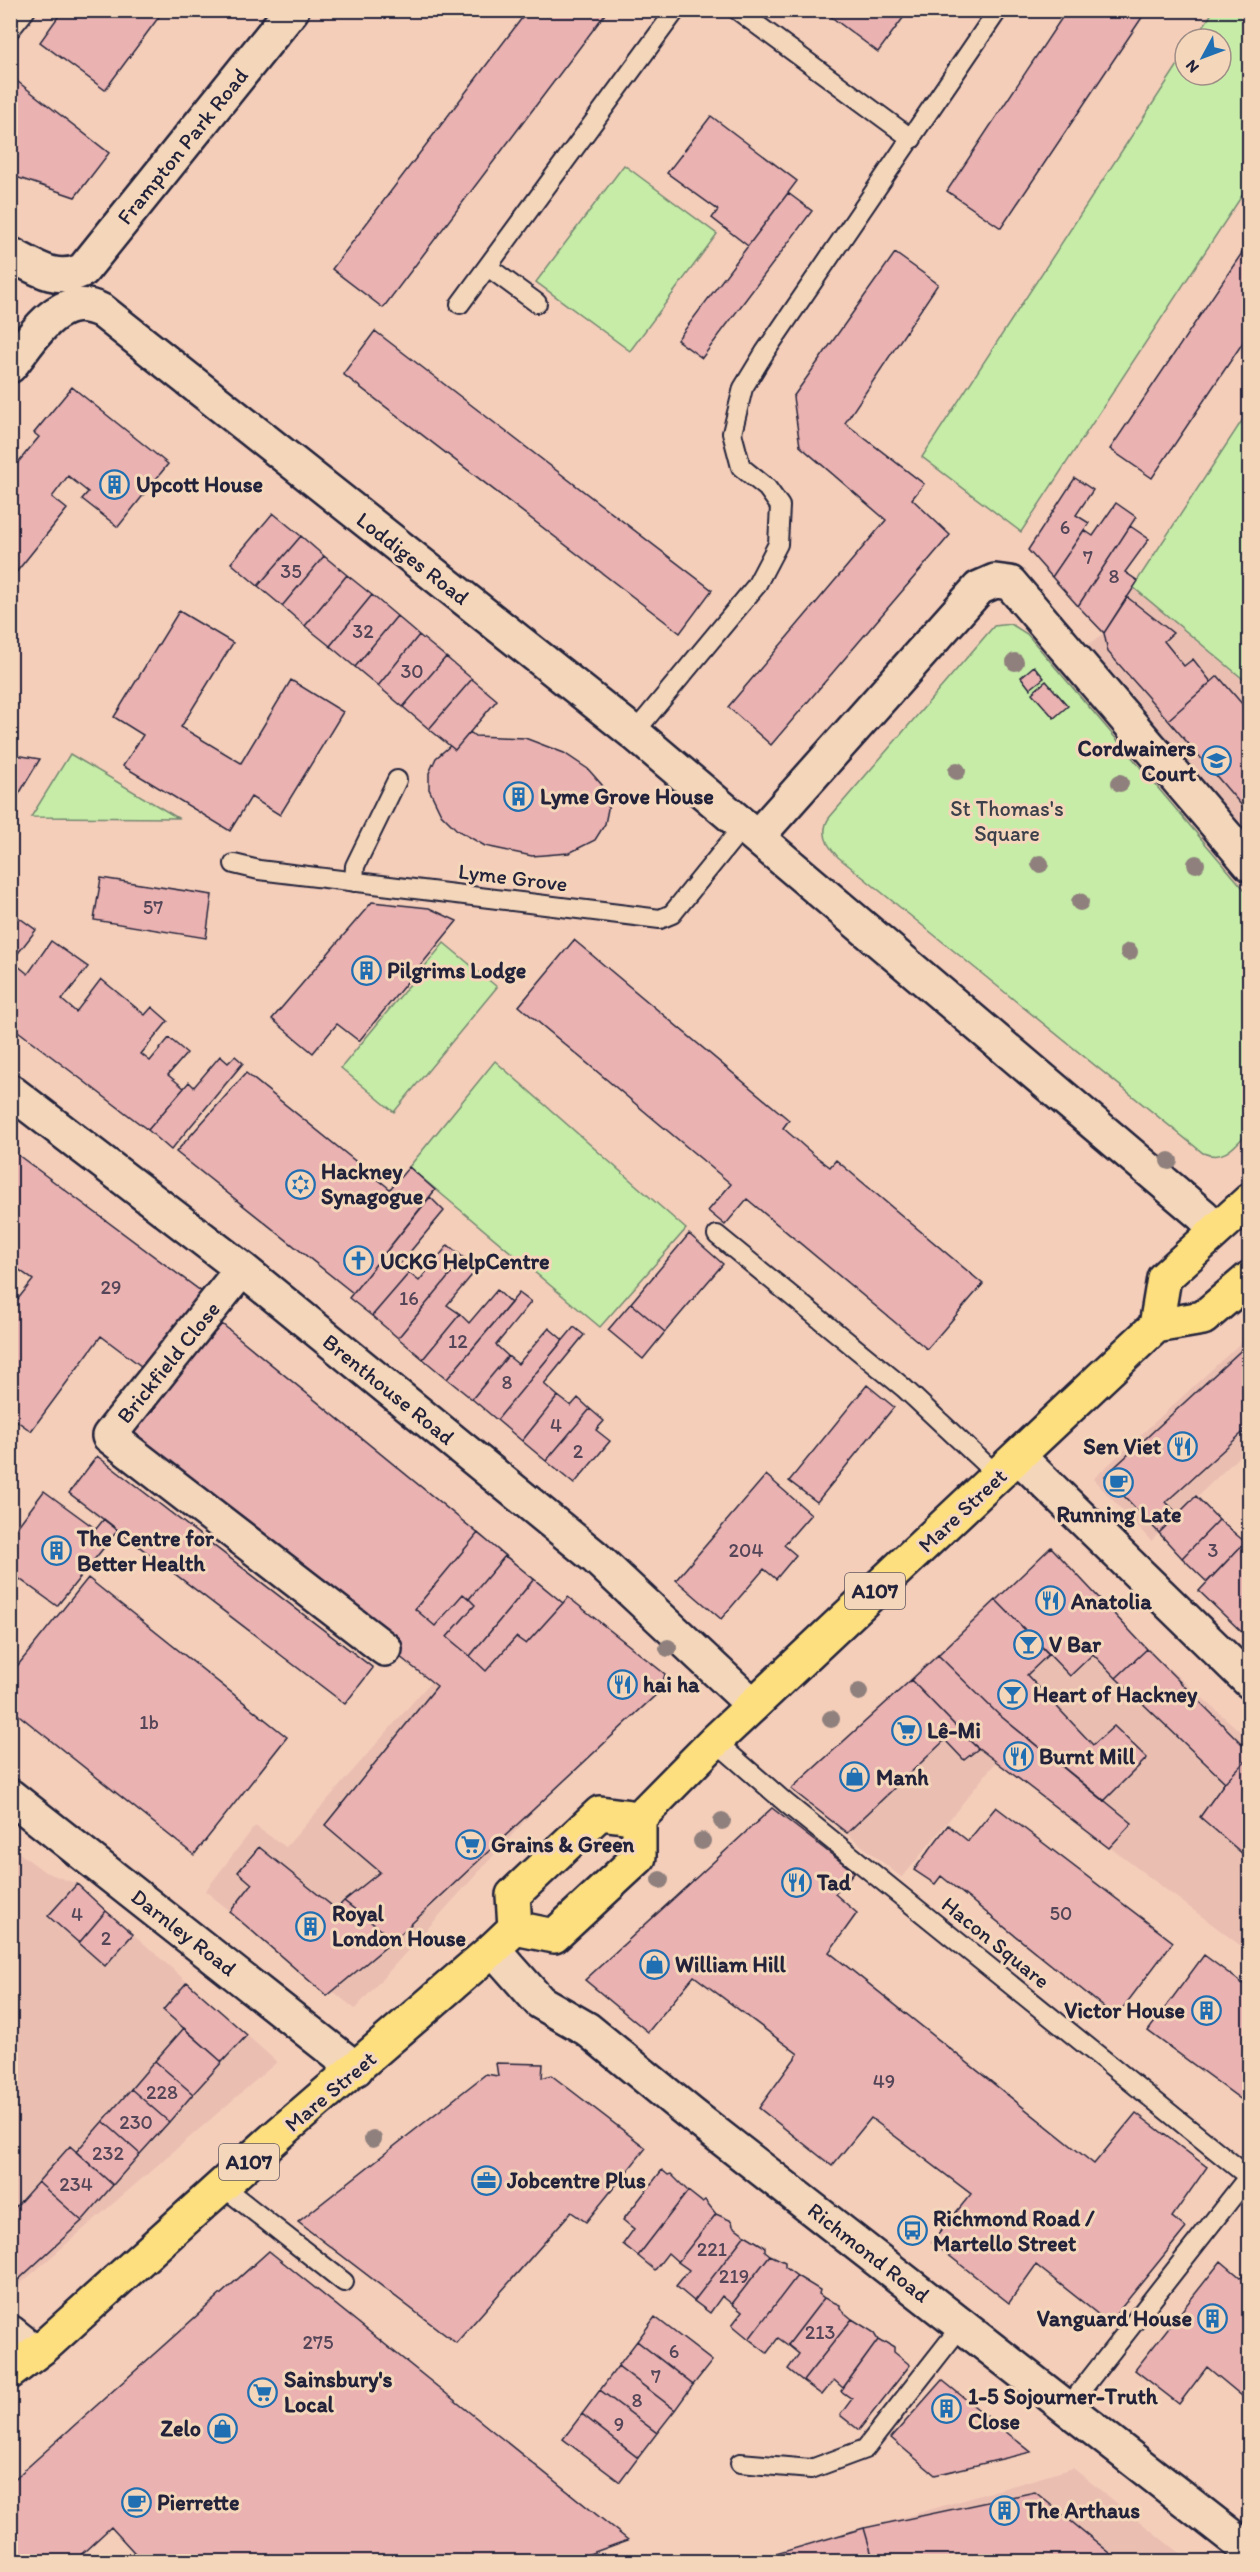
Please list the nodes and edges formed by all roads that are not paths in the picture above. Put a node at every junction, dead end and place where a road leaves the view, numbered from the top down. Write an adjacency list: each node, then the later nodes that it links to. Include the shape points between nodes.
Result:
1 (26, 10): 6 (lane)
2 (292, 10): 10 (street, Frampton Park Road, via 83,270)
3 (676, 10): 9 (lane)
4 (737, 10): 7 (lane)
5 (998, 10): 7 (lane)
6 (10, 30)
7 (912, 139): 14 (lane, via 743,388 732,434 741,467 767,488 780,507 778,544 756,586)
8 (10, 254): 10 (street, Loddiges Road, via 52,274)
9 (488, 267): 11 (lane); 12 (lane)
10 (72, 291): 13 (street, Frampton Park Road); 14 (street, Loddiges Road)
11 (537, 303)
12 (460, 304)
13 (10, 366)
14 (634, 733): 16 (street, Loddiges Road)
15 (396, 780): 19 (lane, via 355,866)
16 (751, 830): 18 (street, via 979,588 994,581 1010,583); 19 (lane, Lyme Grove, via 672,914 660,919); 22 (street)
17 (234, 864): 19 (lane, Lyme Grove)
18 (1250, 864)
19 (354, 882)
20 (10, 1091): 24 (street, Brenthouse Road)
21 (1250, 1200): 22 (main road)
22 (1216, 1229): 26 (main road, via 1164,1278)
23 (717, 1235): 27 (lane, via 954,1432)
24 (242, 1269): 28 (street, Brickfield Close, via 109,1436); 30 (street, Brenthouse Road, via 595,1557)
25 (1250, 1278): 26 (main road, via 1203,1318)
26 (1156, 1326): 27 (main road, Mare Street / A107)
27 (1008, 1466): 29 (street); 30 (main road, Mare Street / A107)
28 (385, 1649)
29 (1250, 1683)
30 (753, 1706): 31 (main road, Mare Street / A107)
31 (715, 1741): 33 (main road, Mare Street / A107); 36 (lane, Hacon Square, via 786,1803)
32 (10, 1796): 35 (street, Darnley Road)
33 (639, 1818): 34 (main road, via 600,1813 513,1895); 34 (main road, via 639,1857 554,1936)
34 (504, 1939): 35 (main road, Mare Street / A107); 39 (street, Richmond Road, via 540,2002 587,2029)
35 (356, 2069): 37 (main road, Mare Street / A107)
36 (1249, 2178): 42 (lane, Hacon Square)
37 (222, 2186): 38 (lane); 41 (main road, Mare Street / A107)
38 (344, 2282)
39 (962, 2325): 42 (street, Richmond Road); 43 (lane, via 864,2449 811,2469)
40 (10, 2332): 41 (street)
41 (23, 2362)
42 (1068, 2407): 44 (street, Richmond Road)
43 (740, 2463)
44 (1250, 2551)

